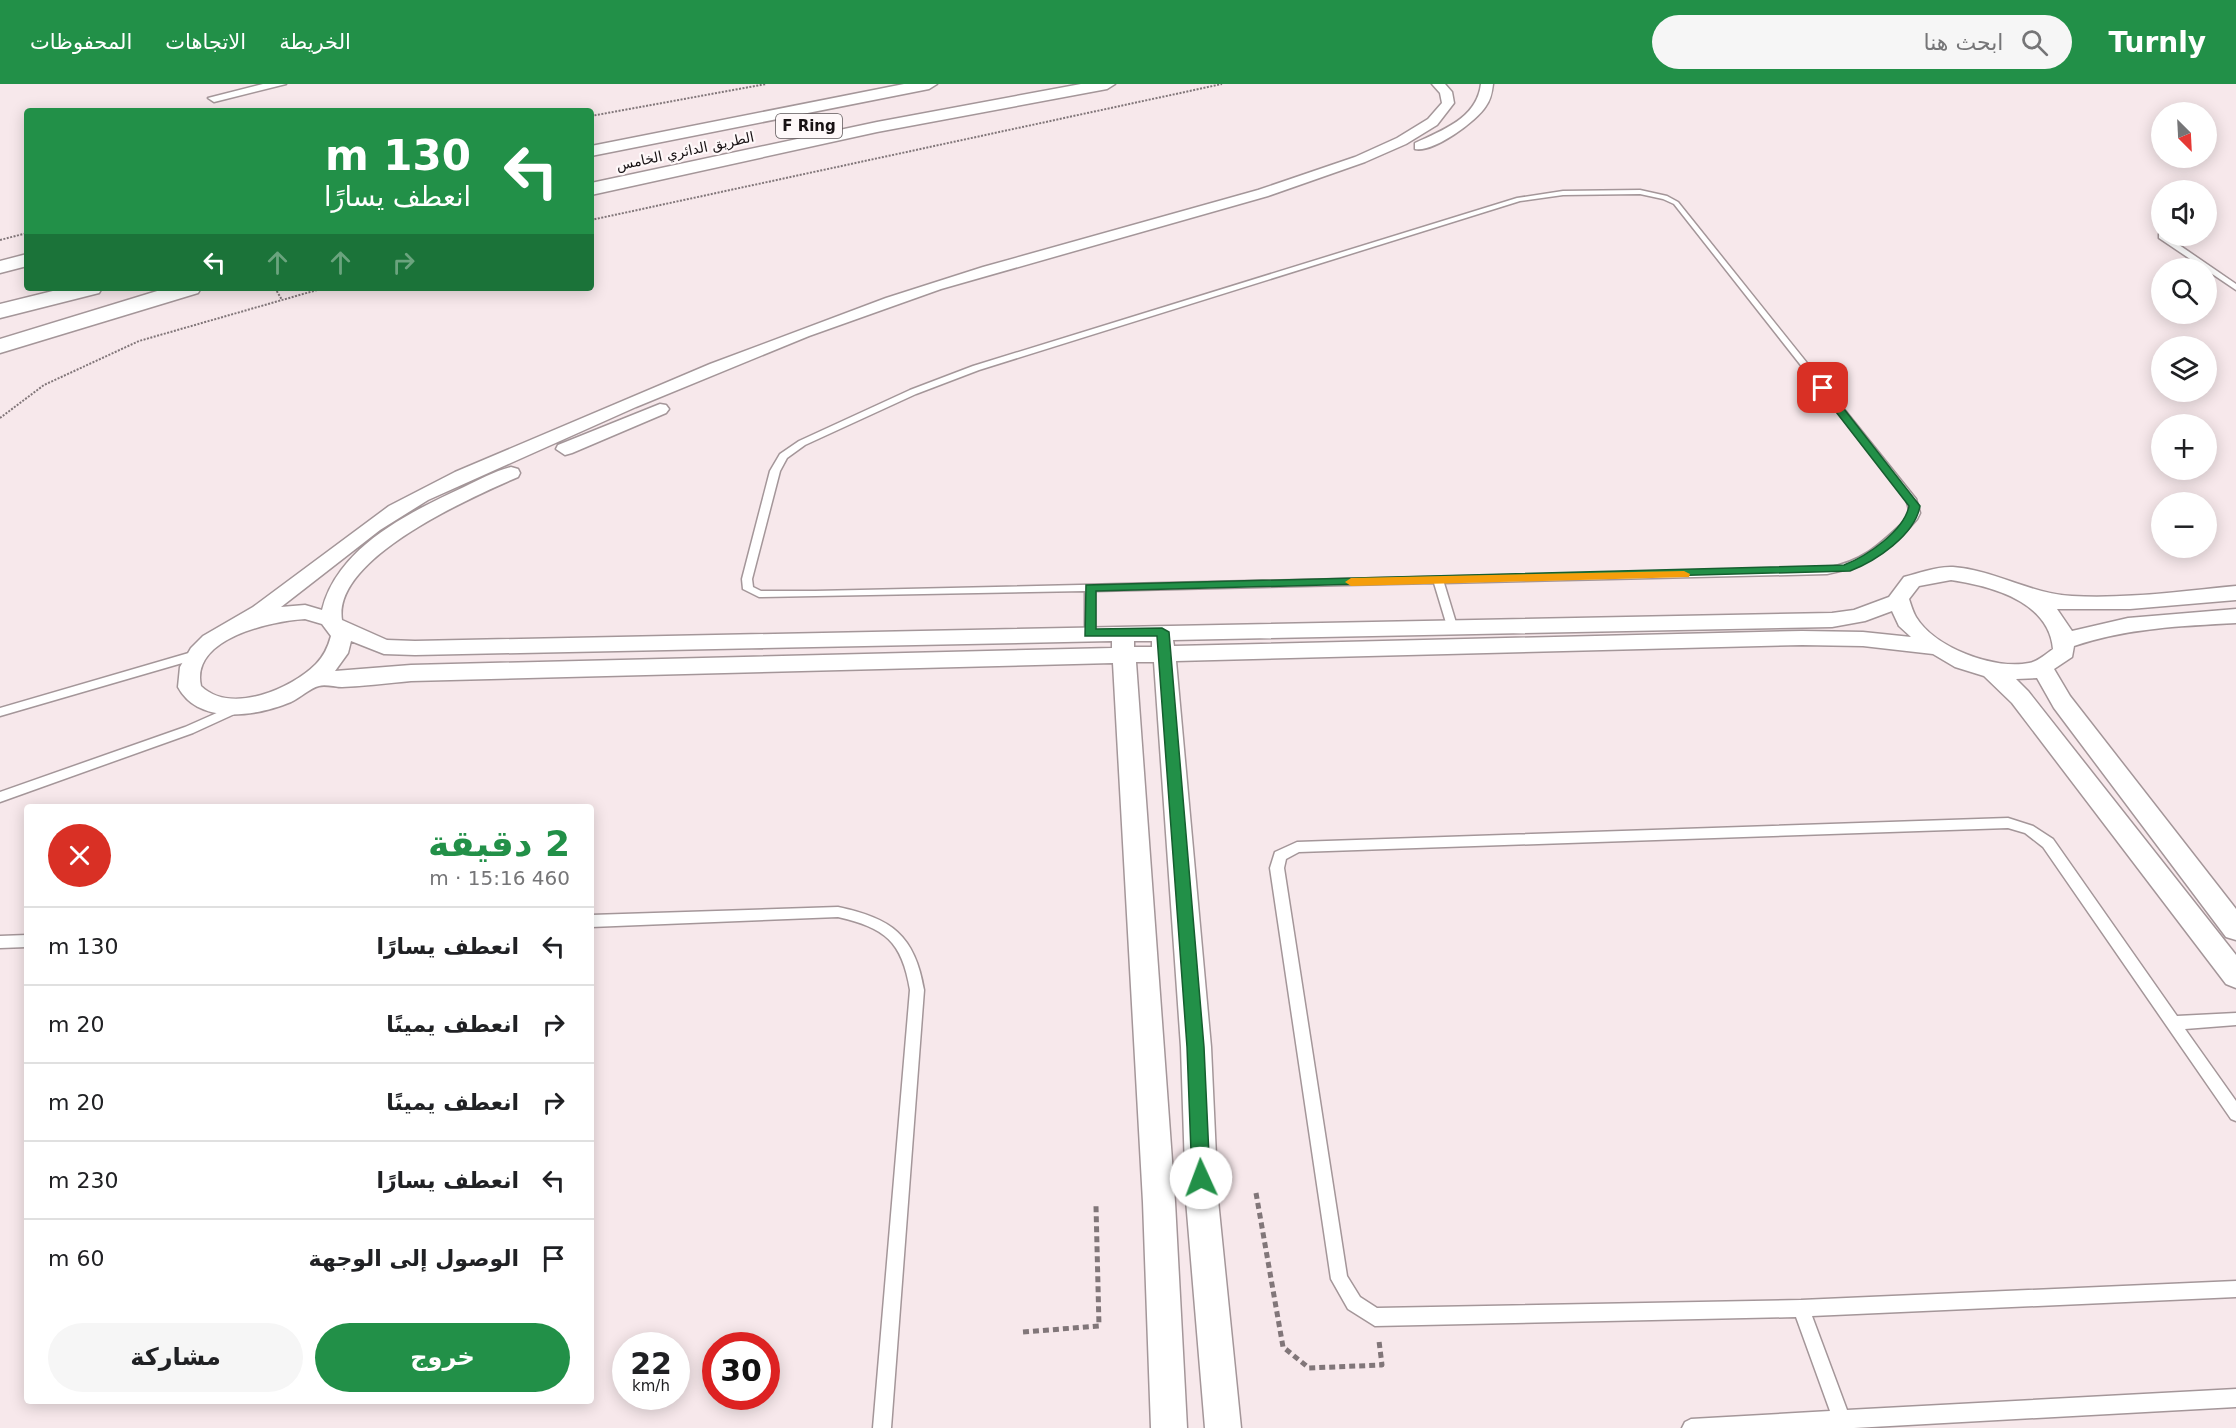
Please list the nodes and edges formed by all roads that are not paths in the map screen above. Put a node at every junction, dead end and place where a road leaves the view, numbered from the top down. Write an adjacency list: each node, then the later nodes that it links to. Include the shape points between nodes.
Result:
1 (280, 84): 8 (street)
2 (875, 84): 9 (highway)
3 (929, 84): 12 (highway, الطريق الدائري الخامس / F Ring)
4 (1028, 84): 13 (highway, الطريق الدائري الخامس / F Ring)
5 (1107, 84): 14 (highway, via 877,127)
6 (1438, 84): 10 (street, via 1448,98 1447,109)
7 (1487, 84): 11 (street, via 1487,96 1472,115)
8 (214, 98)
9 (594, 134)
10 (1410, 136): 11 (street); 37 (street, via 1296,183 993,268 881,304 615,410 395,510 344,545 282,598)
11 (1429, 141): 35 (street, via 1299,194 1069,260 890,318 717,384 549,455 412,522 377,546 339,584 331,607)
12 (594, 150)
13 (665, 154)
14 (594, 188)
15 (2177, 246): 22 (lane)
16 (24, 259): 18 (highway)
17 (24, 260): 19 (highway)
18 (0, 262)
19 (0, 267)
20 (24, 281): 21 (highway)
21 (0, 286)
22 (2236, 288)
23 (80, 291): 26 (highway)
24 (151, 291): 27 (highway)
25 (180, 291): 28 (highway)
26 (0, 311)
27 (0, 333)
28 (0, 346)
29 (1438, 580): 30 (lane); 30 (lane, via 1846,569 1870,559 1912,519 1914,506 1672,200 1640,192 1541,195 976,368 802,443 777,463 746,584 753,592 767,594); 36 (lane)
30 (1090, 587): 38 (lane)
31 (2008, 587): 32 (street, via 2041,600 2074,602); 33 (street, via 1969,575 1934,574 1908,583); 39 (street, via 2053,618)
32 (2236, 593)
33 (1898, 601): 36 (street, via 1857,616 1832,620); 42 (street, via 1907,624)
34 (2236, 616): 39 (street, via 2135,623 2103,628)
35 (334, 622): 37 (street, via 305,612 289,612); 38 (street, via 384,647 415,648); 46 (street, via 342,635 337,656)
36 (1452, 626): 41 (street)
37 (236, 627): 43 (street)
38 (1090, 633): 40 (street)
39 (2065, 641): 44 (street, via 2064,652)
40 (1123, 644): 41 (street); 46 (street, via 411,673 343,680); 63 (street, via 1159,1202)
41 (1163, 644): 42 (street, via 1802,638 1899,641); 64 (street, via 1196,1047 1202,1200)
42 (1933, 647): 45 (street)
43 (199, 654): 47 (street, via 189,672 190,689 204,701); 48 (lane)
44 (2042, 669): 45 (street); 51 (street, via 2062,702)
45 (1992, 670): 54 (street, via 2020,697)
46 (315, 678): 47 (street, via 281,696)
47 (243, 705): 49 (lane, via 189,730)
48 (0, 712)
49 (0, 797)
50 (594, 921): 62 (lane, via 838,912 880,924 908,952 917,990)
51 (2236, 929)
52 (24, 941): 53 (lane)
53 (0, 942)
54 (2236, 976)
55 (2236, 1018): 56 (lane)
56 (2174, 1023): 57 (lane); 59 (lane, via 2048,843 2029,829 2008,823 1297,847 1280,856 1277,868 1339,1279 1354,1303 1375,1317)
57 (2236, 1114)
58 (2236, 1289): 59 (lane)
59 (1801, 1308): 61 (lane)
60 (2236, 1398): 61 (lane)
61 (1843, 1424): 65 (lane)
62 (882, 1428)
63 (1169, 1428)
64 (1223, 1428)
65 (1691, 1428)

